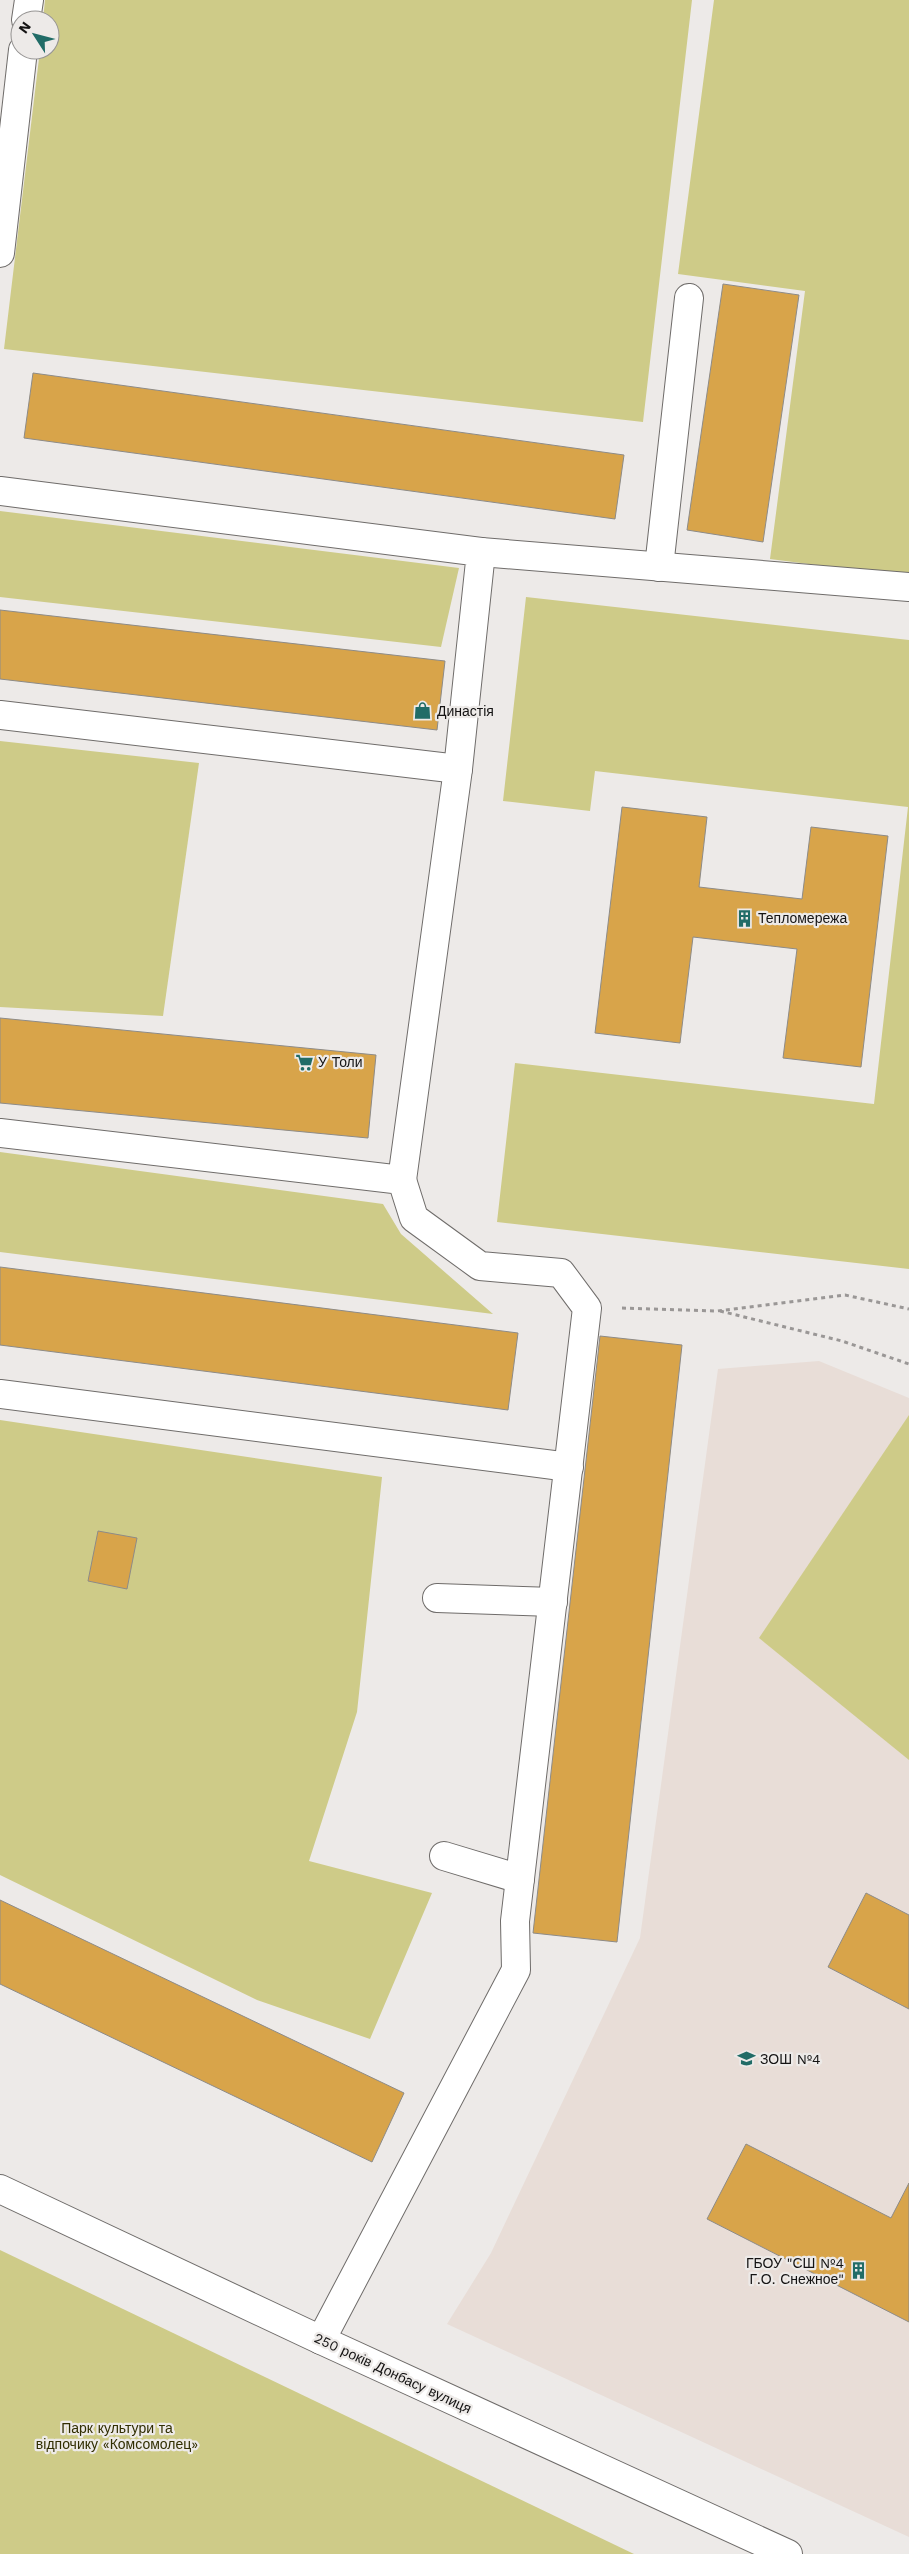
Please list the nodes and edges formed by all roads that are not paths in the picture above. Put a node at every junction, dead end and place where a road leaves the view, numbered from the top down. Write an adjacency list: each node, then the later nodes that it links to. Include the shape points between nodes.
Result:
1 (22, 60): 2 (street)
2 (0, 253)
3 (690, 298): 6 (street)
4 (0, 491): 5 (street)
5 (481, 552): 6 (street); 9 (street)
6 (659, 567): 7 (street)
7 (909, 587)
8 (0, 715): 9 (street)
9 (458, 770): 11 (street)
10 (0, 1133): 11 (street)
11 (402, 1180): 13 (street, via 414,1218 480,1266 561,1272 587,1308)
12 (0, 1394): 13 (street)
13 (568, 1467): 15 (street)
14 (437, 1598): 15 (street)
15 (553, 1602): 17 (street)
16 (444, 1856): 17 (street)
17 (520, 1879): 19 (street, via 515,1920 516,1970)
18 (0, 2189): 19 (street, 250 років Донбасу вулиця)
19 (321, 2340): 20 (street, 250 років Донбасу вулиця)
20 (788, 2554)

